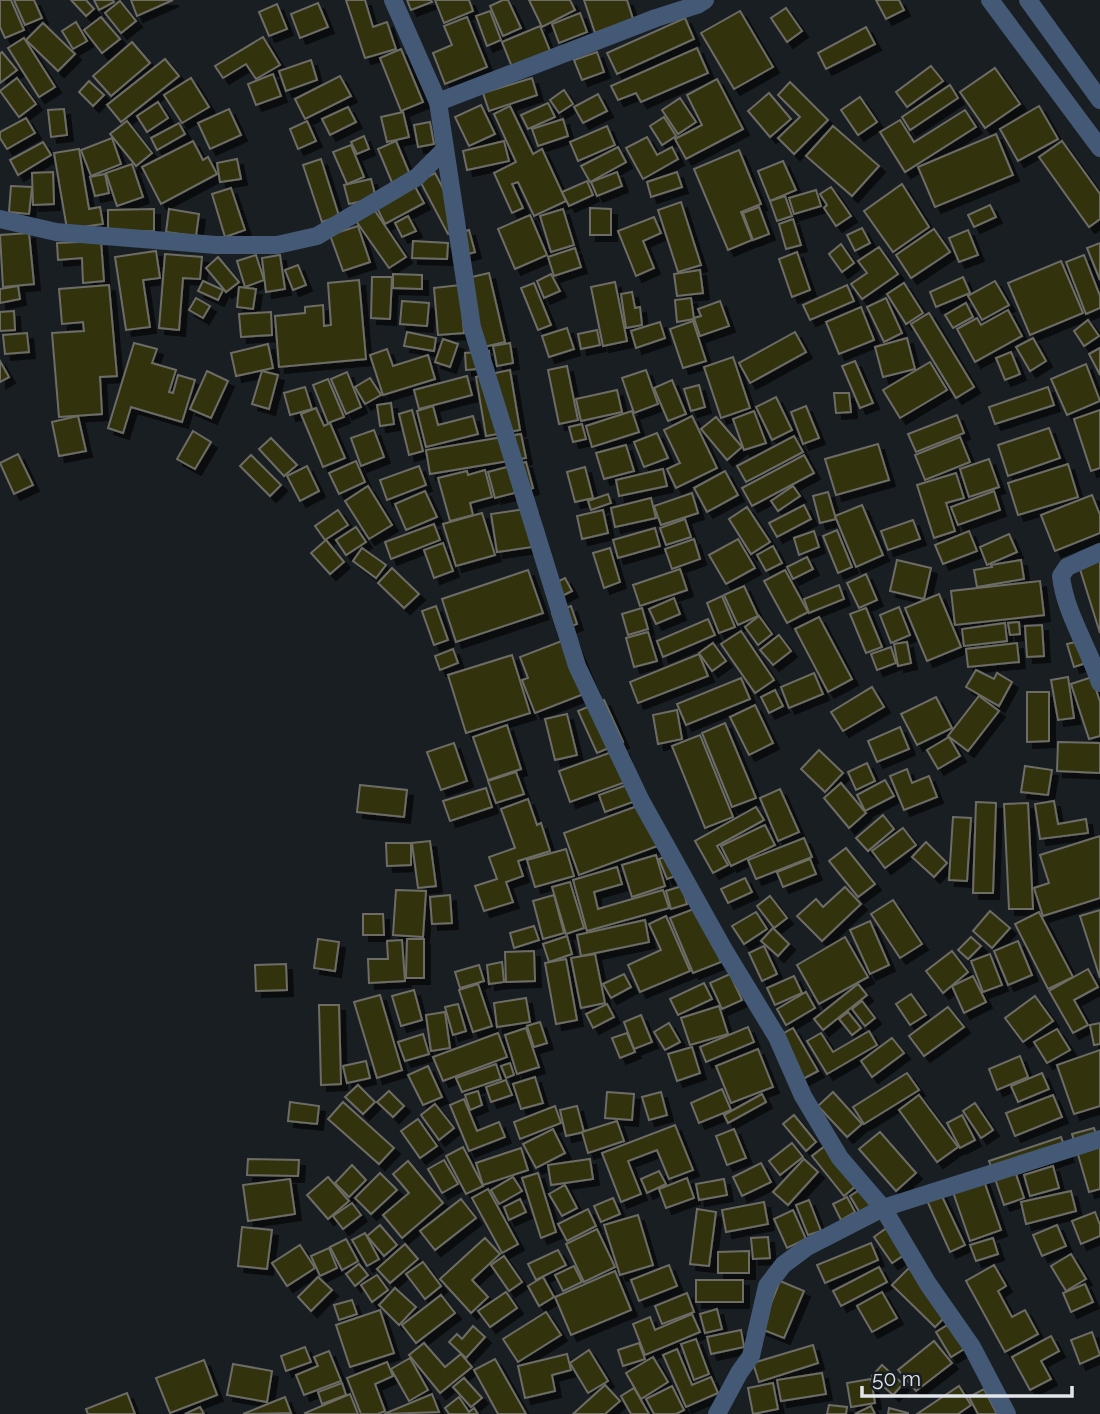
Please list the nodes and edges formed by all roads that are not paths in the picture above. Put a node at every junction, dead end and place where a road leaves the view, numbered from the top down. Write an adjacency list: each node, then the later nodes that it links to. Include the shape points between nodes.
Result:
1 (393, 0): 6 (street)
2 (705, 0): 6 (street)
3 (990, 0): 7 (street)
4 (1028, 0): 5 (street)
5 (1100, 100)
6 (438, 102): 8 (street)
7 (1100, 148)
8 (444, 150): 9 (street, via 417,177 317,236 277,245 216,245 56,232); 13 (street, via 472,327 577,666 641,802 777,1037 803,1096 840,1158)
9 (0, 219)
10 (1100, 552): 11 (street, via 1067,568 1061,576 1062,592)
11 (1100, 683)
12 (1100, 1139): 13 (street)
13 (883, 1208): 14 (street, via 807,1247 766,1286 751,1356); 15 (street, via 972,1347)
14 (717, 1414)
15 (1007, 1414)

